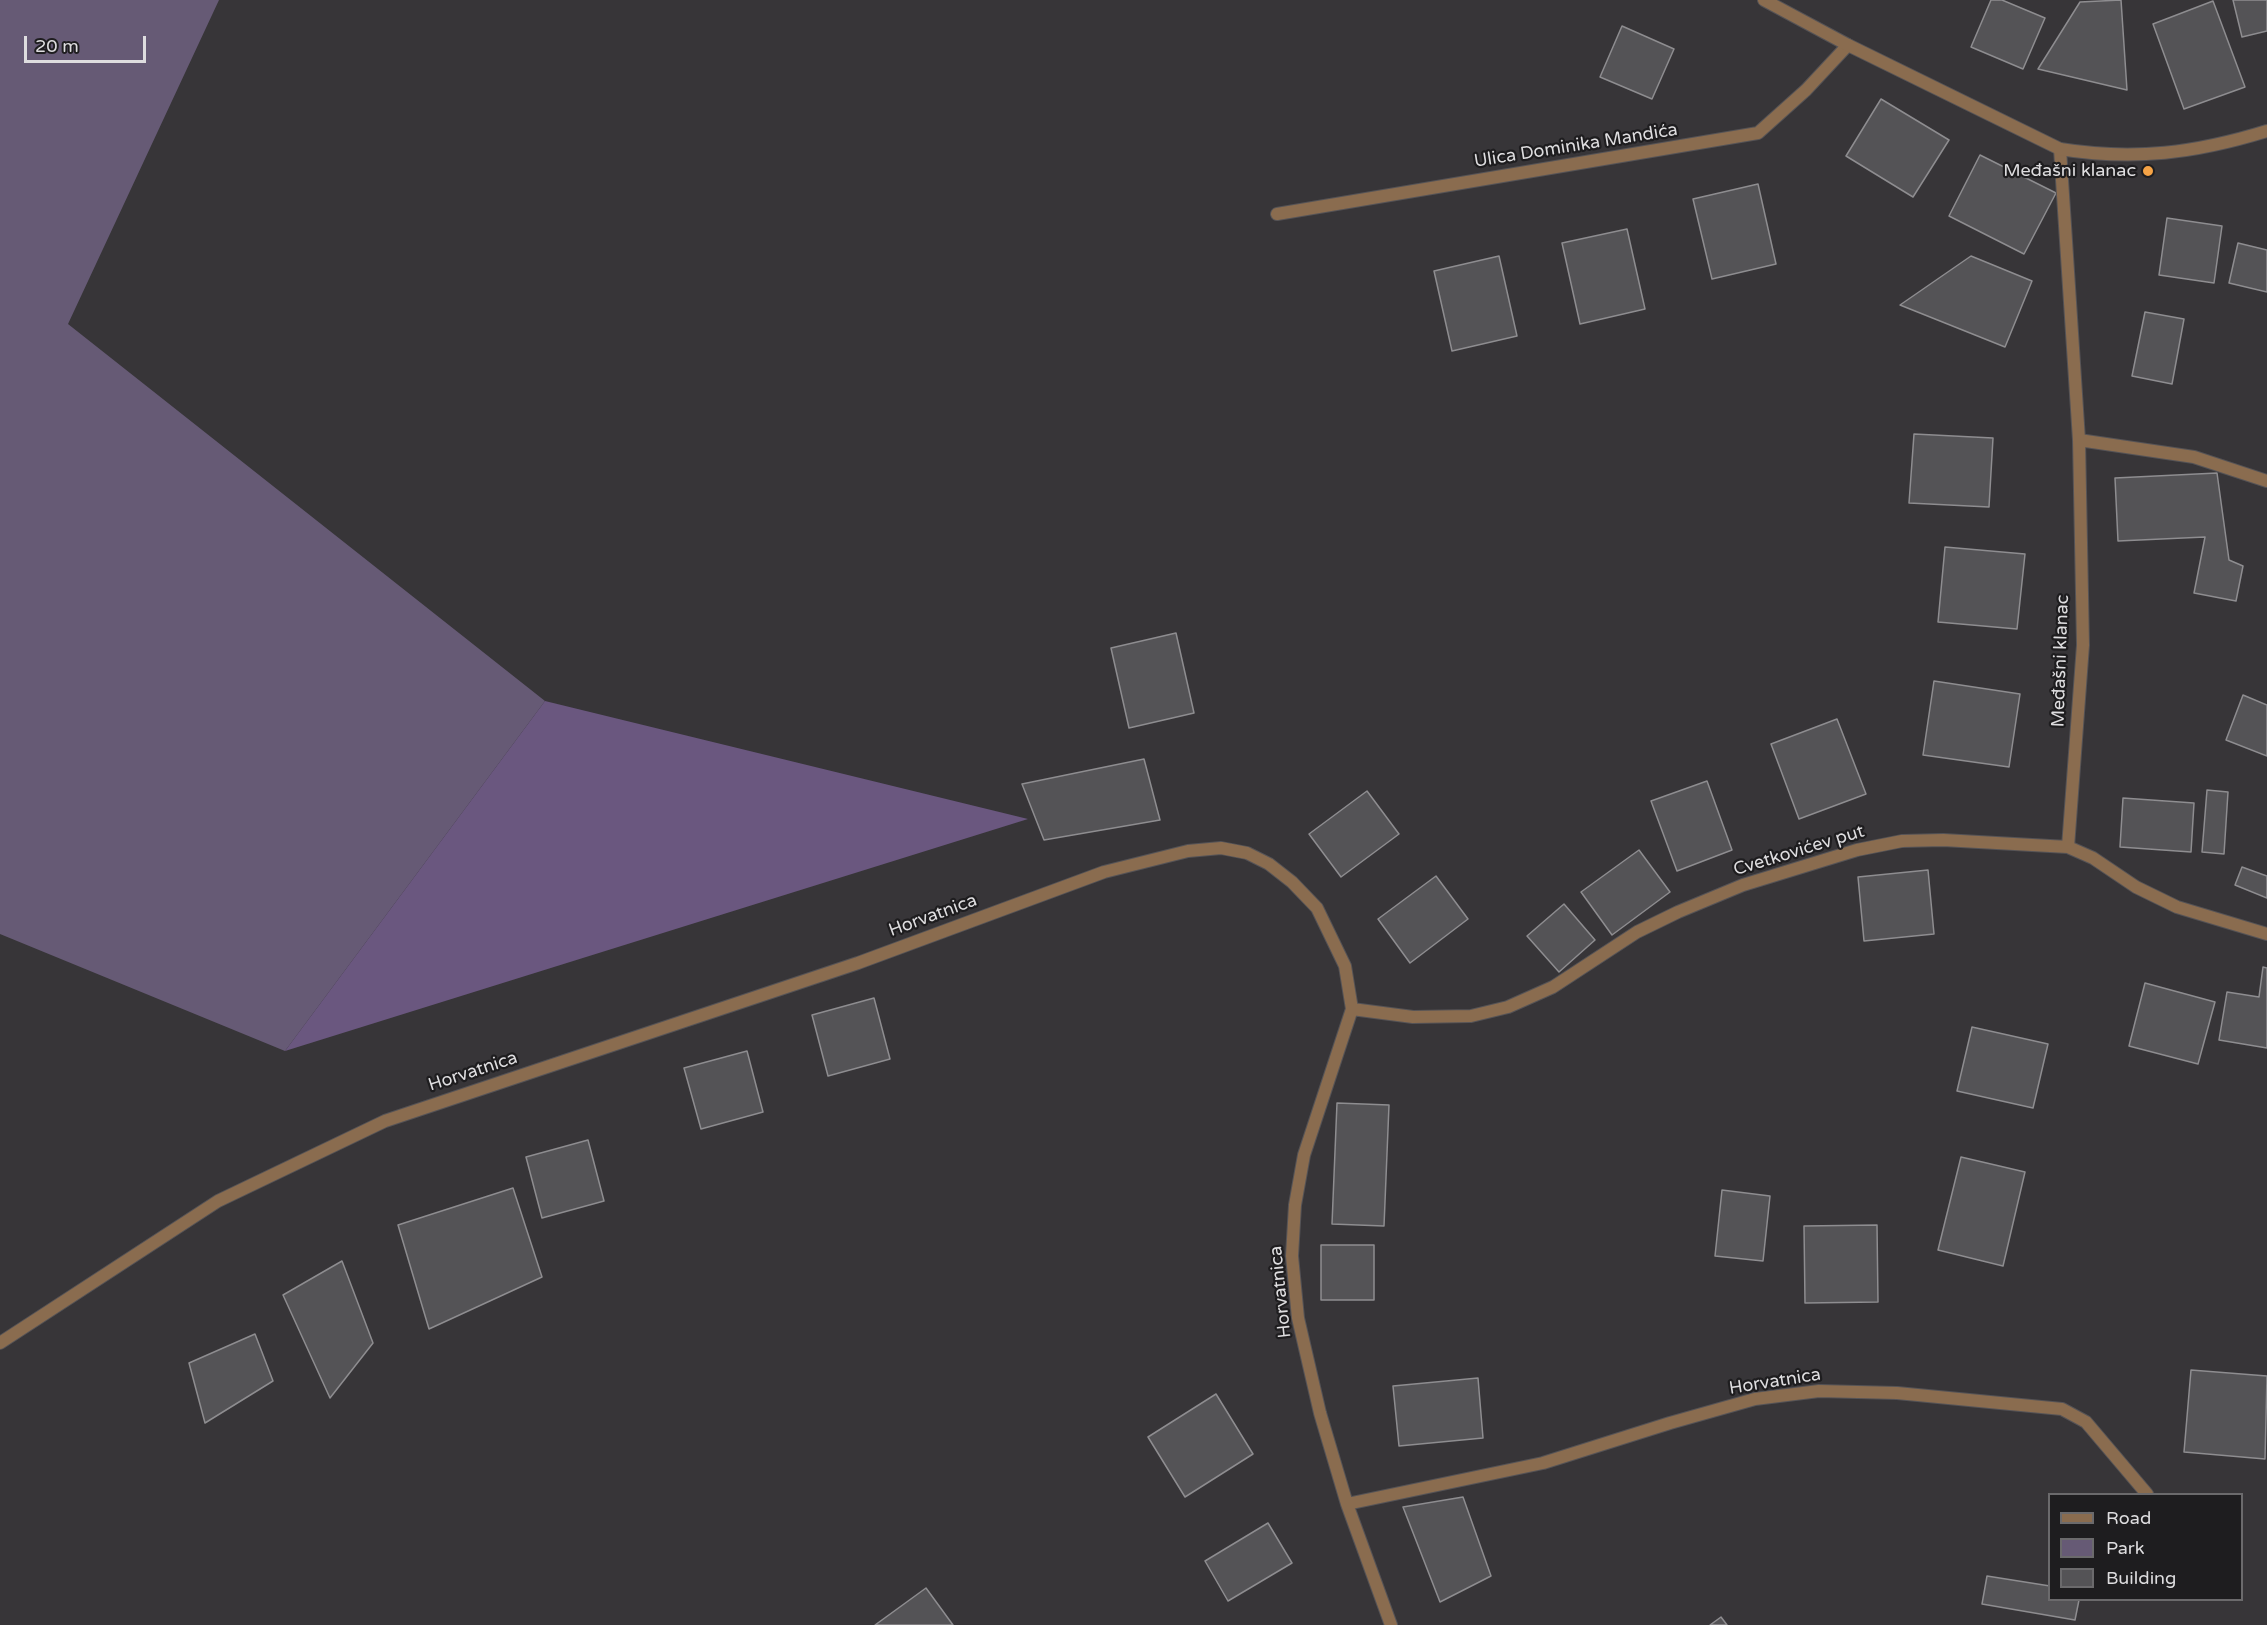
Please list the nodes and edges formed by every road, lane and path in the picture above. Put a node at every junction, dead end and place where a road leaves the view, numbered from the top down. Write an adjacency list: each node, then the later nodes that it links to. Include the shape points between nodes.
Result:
1 (1764, 0): 2 (street)
2 (1848, 45): 4 (street); 5 (street, Ulica Dominika Mandića, via 1758,133)
3 (2267, 130): 4 (street, via 2226,144 2156,155)
4 (2060, 149): 6 (street, Međašni klanac)
5 (1276, 214)
6 (2079, 440): 7 (street, via 2194,457); 8 (street, Međašni klanac, via 2083,645)
7 (2267, 481)
8 (2068, 847): 9 (street, Cvetkovićev put, via 2177,907); 10 (street, Cvetkovićev put, via 1943,840 1902,841 1857,850 1743,885 1678,912 1636,933 1553,987 1508,1007 1471,1016 1413,1017)
9 (2267, 934)
10 (1352, 1009): 11 (street, Horvatnica, via 1345,966 1335,943 1317,908 1292,882 1246,853 1221,848 1188,851 1104,872 858,963 385,1121 218,1201); 13 (street, Horvatnica, via 1304,1155 1295,1205 1292,1256 1299,1318 1315,1392)
11 (0, 1343)
12 (2146, 1493): 13 (street, Horvatnica, via 2086,1422 2062,1409 1897,1393 1819,1391 1755,1399 1543,1463)
13 (1347, 1504): 14 (street, Horvatnica)
14 (1391, 1625)

